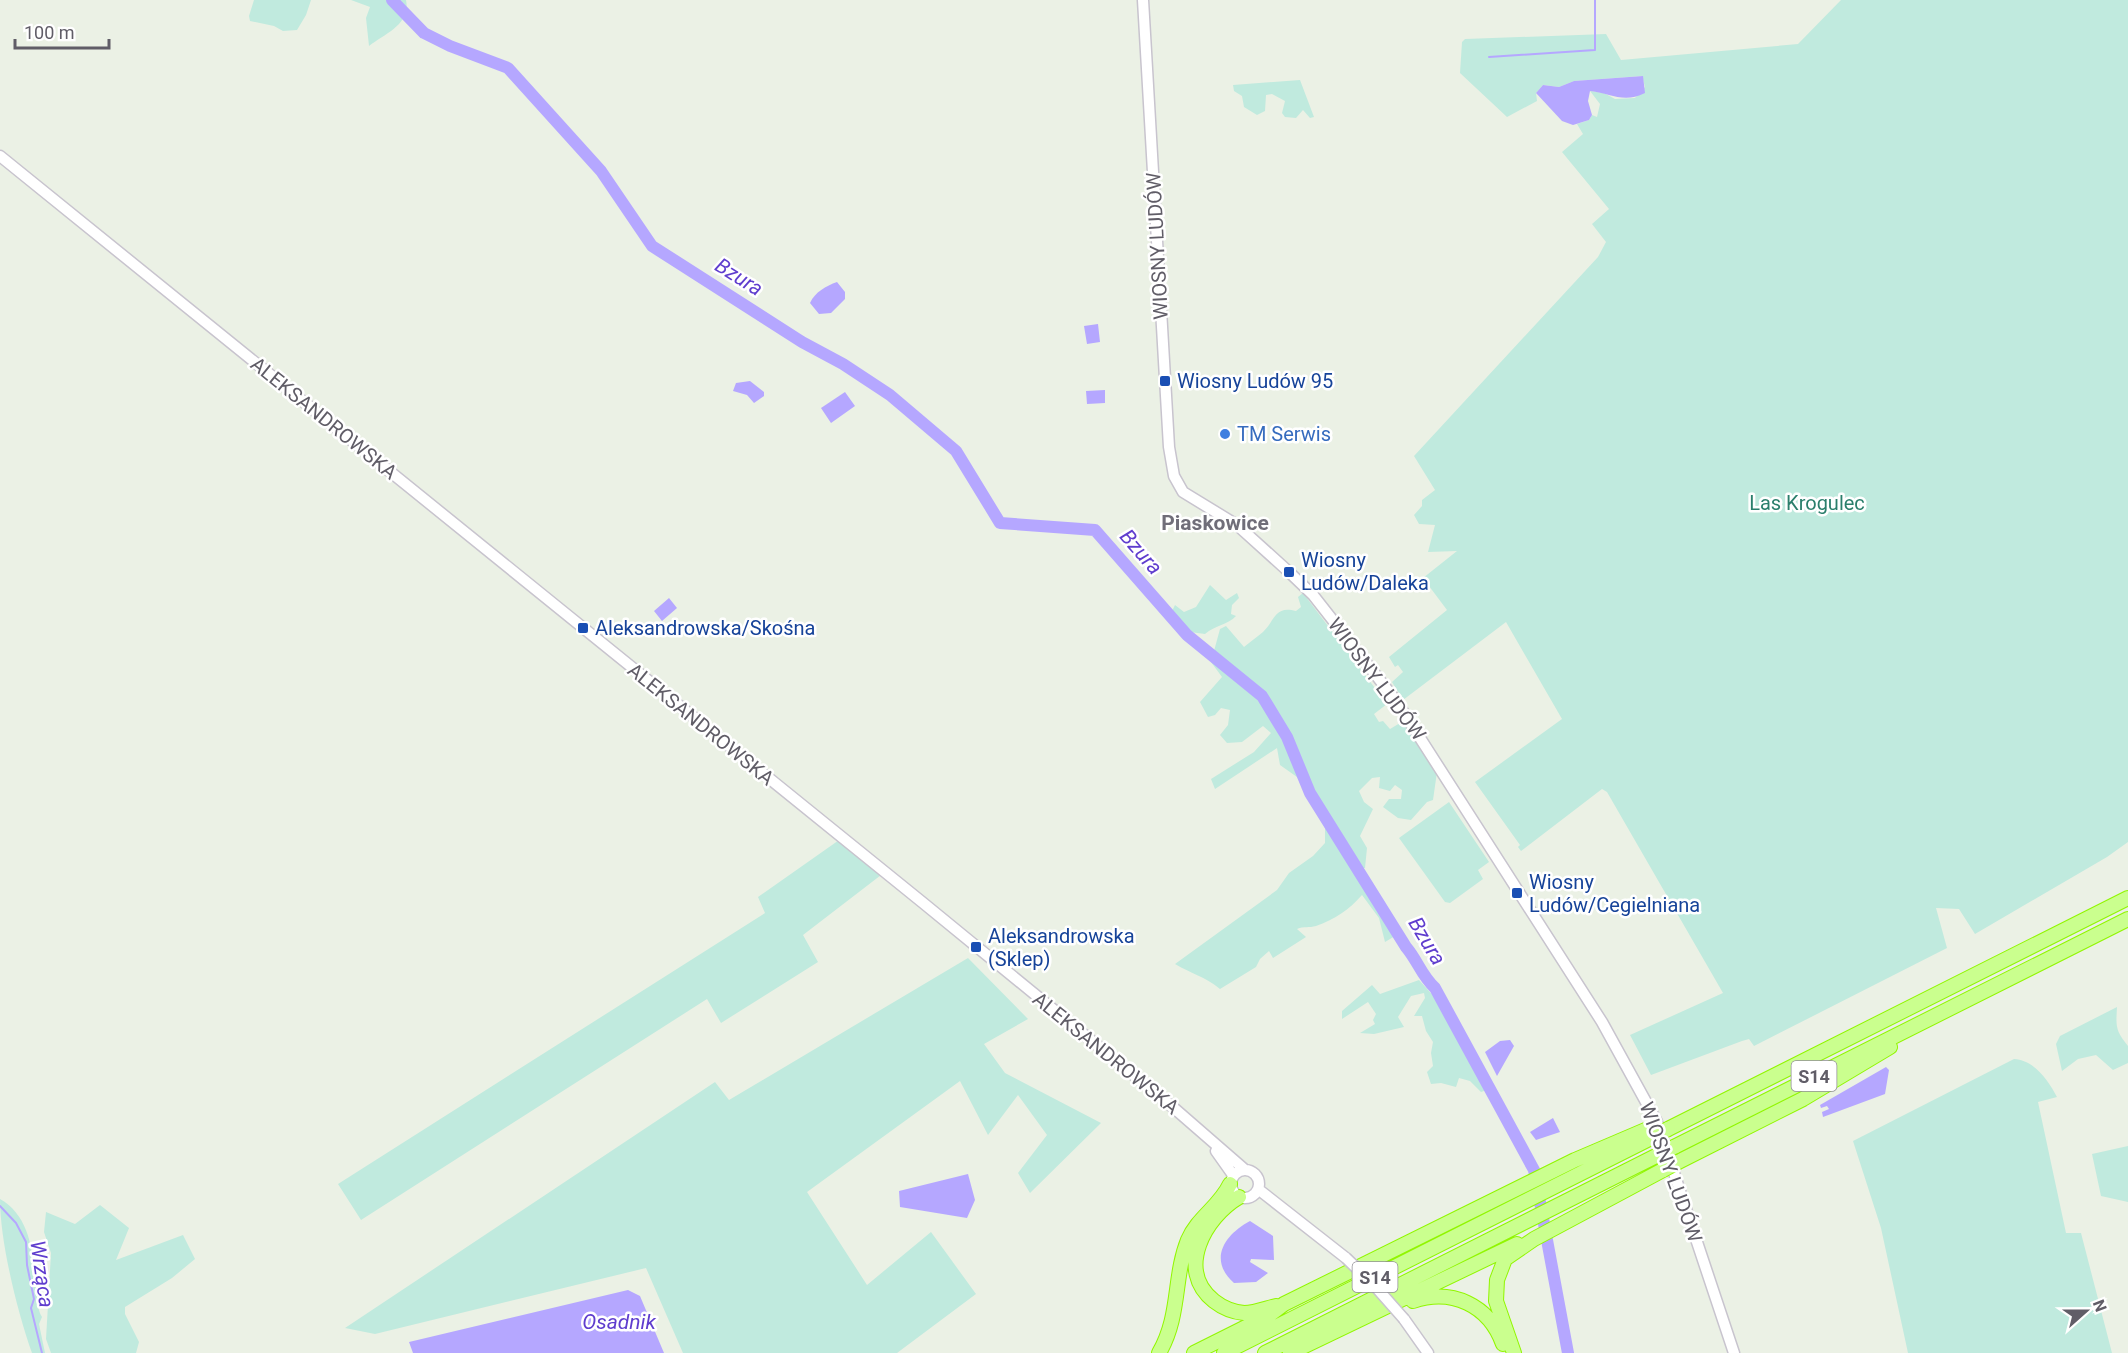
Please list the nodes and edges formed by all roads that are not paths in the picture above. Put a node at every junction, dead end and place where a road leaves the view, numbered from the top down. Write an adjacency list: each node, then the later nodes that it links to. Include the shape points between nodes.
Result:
1 (1143, 0): 22 (main road, WIOSNY LUDÓW, via 1168,447 1176,482 1192,499 1237,525 1313,596 1418,730 1517,893 1602,1022 1657,1122)
2 (0, 156): 7 (main road, ALEKSANDROWSKA)
3 (2128, 898): 6 (highway, S14, bridge, via 1717,1104)
4 (2128, 919): 5 (highway, S14)
5 (1955, 1006): 11 (highway, bridge, via 1803,1099); 17 (highway, S14, bridge)
6 (1651, 1133): 12 (highway, via 1546,1174); 16 (highway, S14, via 1549,1190)
7 (1205, 1136): 8 (main road, ALEKSANDROWSKA); 9 (main road, ALEKSANDROWSKA)
8 (1244, 1169): 9 (main road); 10 (main road, ALEKSANDROWSKA, via 1256,1175)
9 (1232, 1180): 10 (main road, ALEKSANDROWSKA, via 1233,1192); 14 (highway, via 1224,1197 1189,1238 1174,1317)
10 (1250, 1194): 12 (highway, via 1211,1222 1195,1256 1197,1277 1210,1297 1225,1308 1246,1313); 19 (main road, bridge, via 1284,1211 1346,1258 1404,1319)
11 (1534, 1239): 13 (highway, via 1501,1250); 21 (highway, via 1505,1259 1497,1280 1496,1301)
12 (1284, 1304): 15 (highway)
13 (1374, 1314): 18 (highway); 20 (highway, via 1433,1296 1455,1298 1469,1303 1491,1320)
14 (1160, 1353)
15 (1194, 1353)
16 (1224, 1353)
17 (1265, 1353)
18 (1290, 1353)
19 (1428, 1353)
20 (1505, 1353)
21 (1514, 1353)
22 (1734, 1353)

